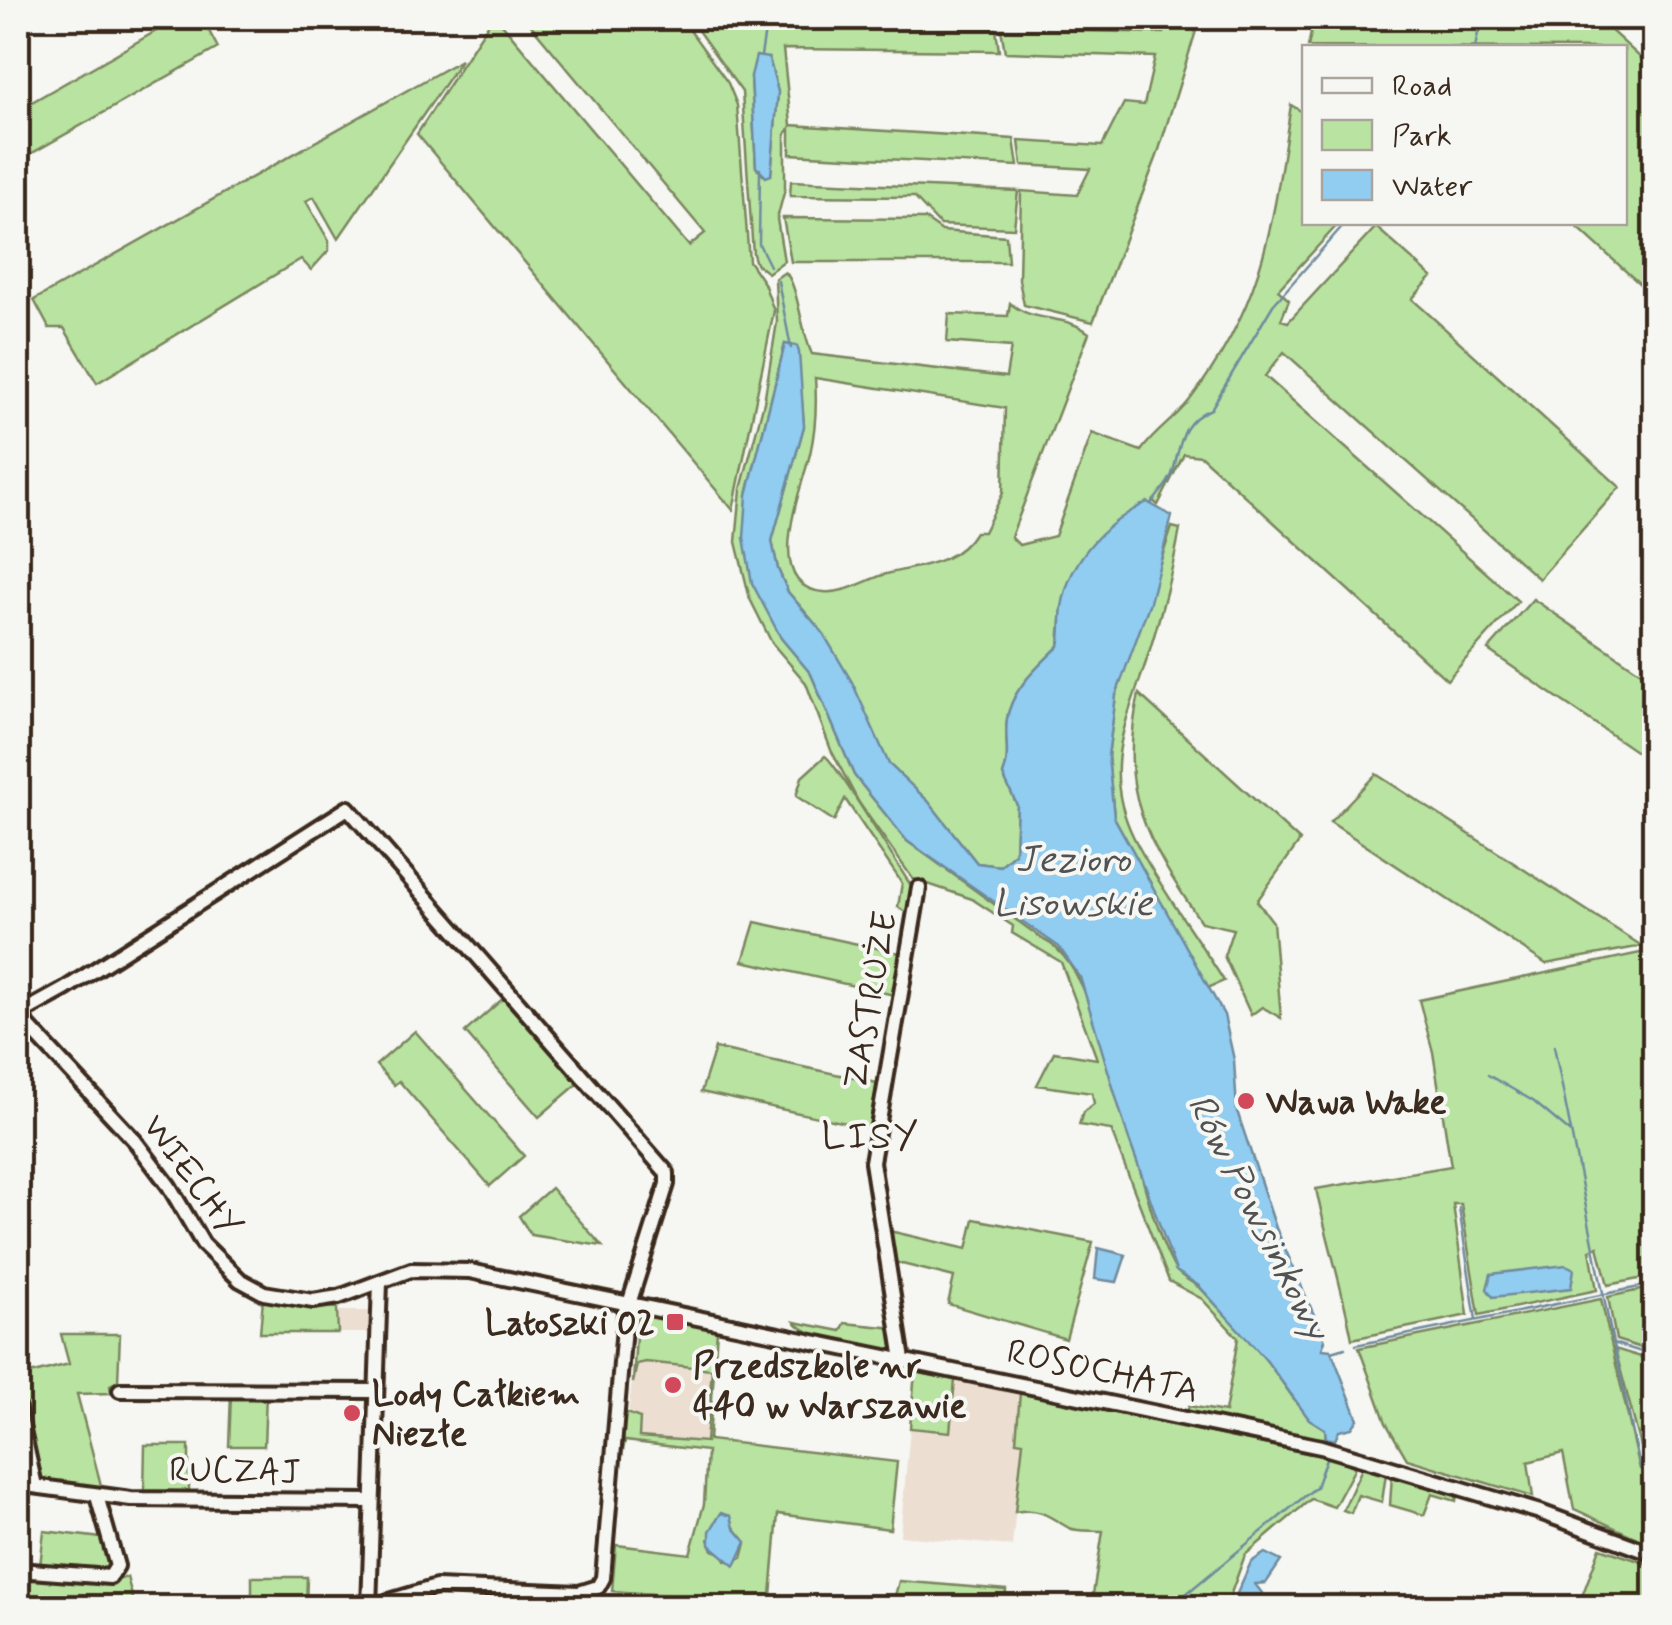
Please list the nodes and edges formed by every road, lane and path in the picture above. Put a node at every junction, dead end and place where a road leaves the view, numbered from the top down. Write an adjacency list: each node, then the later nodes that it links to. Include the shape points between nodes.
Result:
1 (919, 888): 6 (street, ZASTRUŻE, via 872,1162)
2 (18, 1015): 4 (street, WIECHY, via 135,1141 202,1244 240,1280 264,1293 313,1300); 5 (street, via 348,808 666,1173)
3 (411, 1270): 4 (street, WIECHY); 5 (street, ROSOCHATA, via 470,1271)
4 (380, 1282): 8 (street)
5 (628, 1304): 6 (street, ROSOCHATA); 16 (street, via 598,1587 579,1593 436,1587)
6 (903, 1360): 14 (street, ROSOCHATA, via 1342,1452 1609,1534)
7 (120, 1390): 8 (street)
8 (376, 1391): 13 (street)
9 (18, 1408): 11 (street)
10 (18, 1484): 11 (street, RUCZAJ)
11 (35, 1486): 12 (street, RUCZAJ)
12 (98, 1496): 13 (street, RUCZAJ); 15 (street, via 117,1566 110,1577)
13 (372, 1501): 16 (street)
14 (1654, 1554)
15 (18, 1570)
16 (368, 1607)

